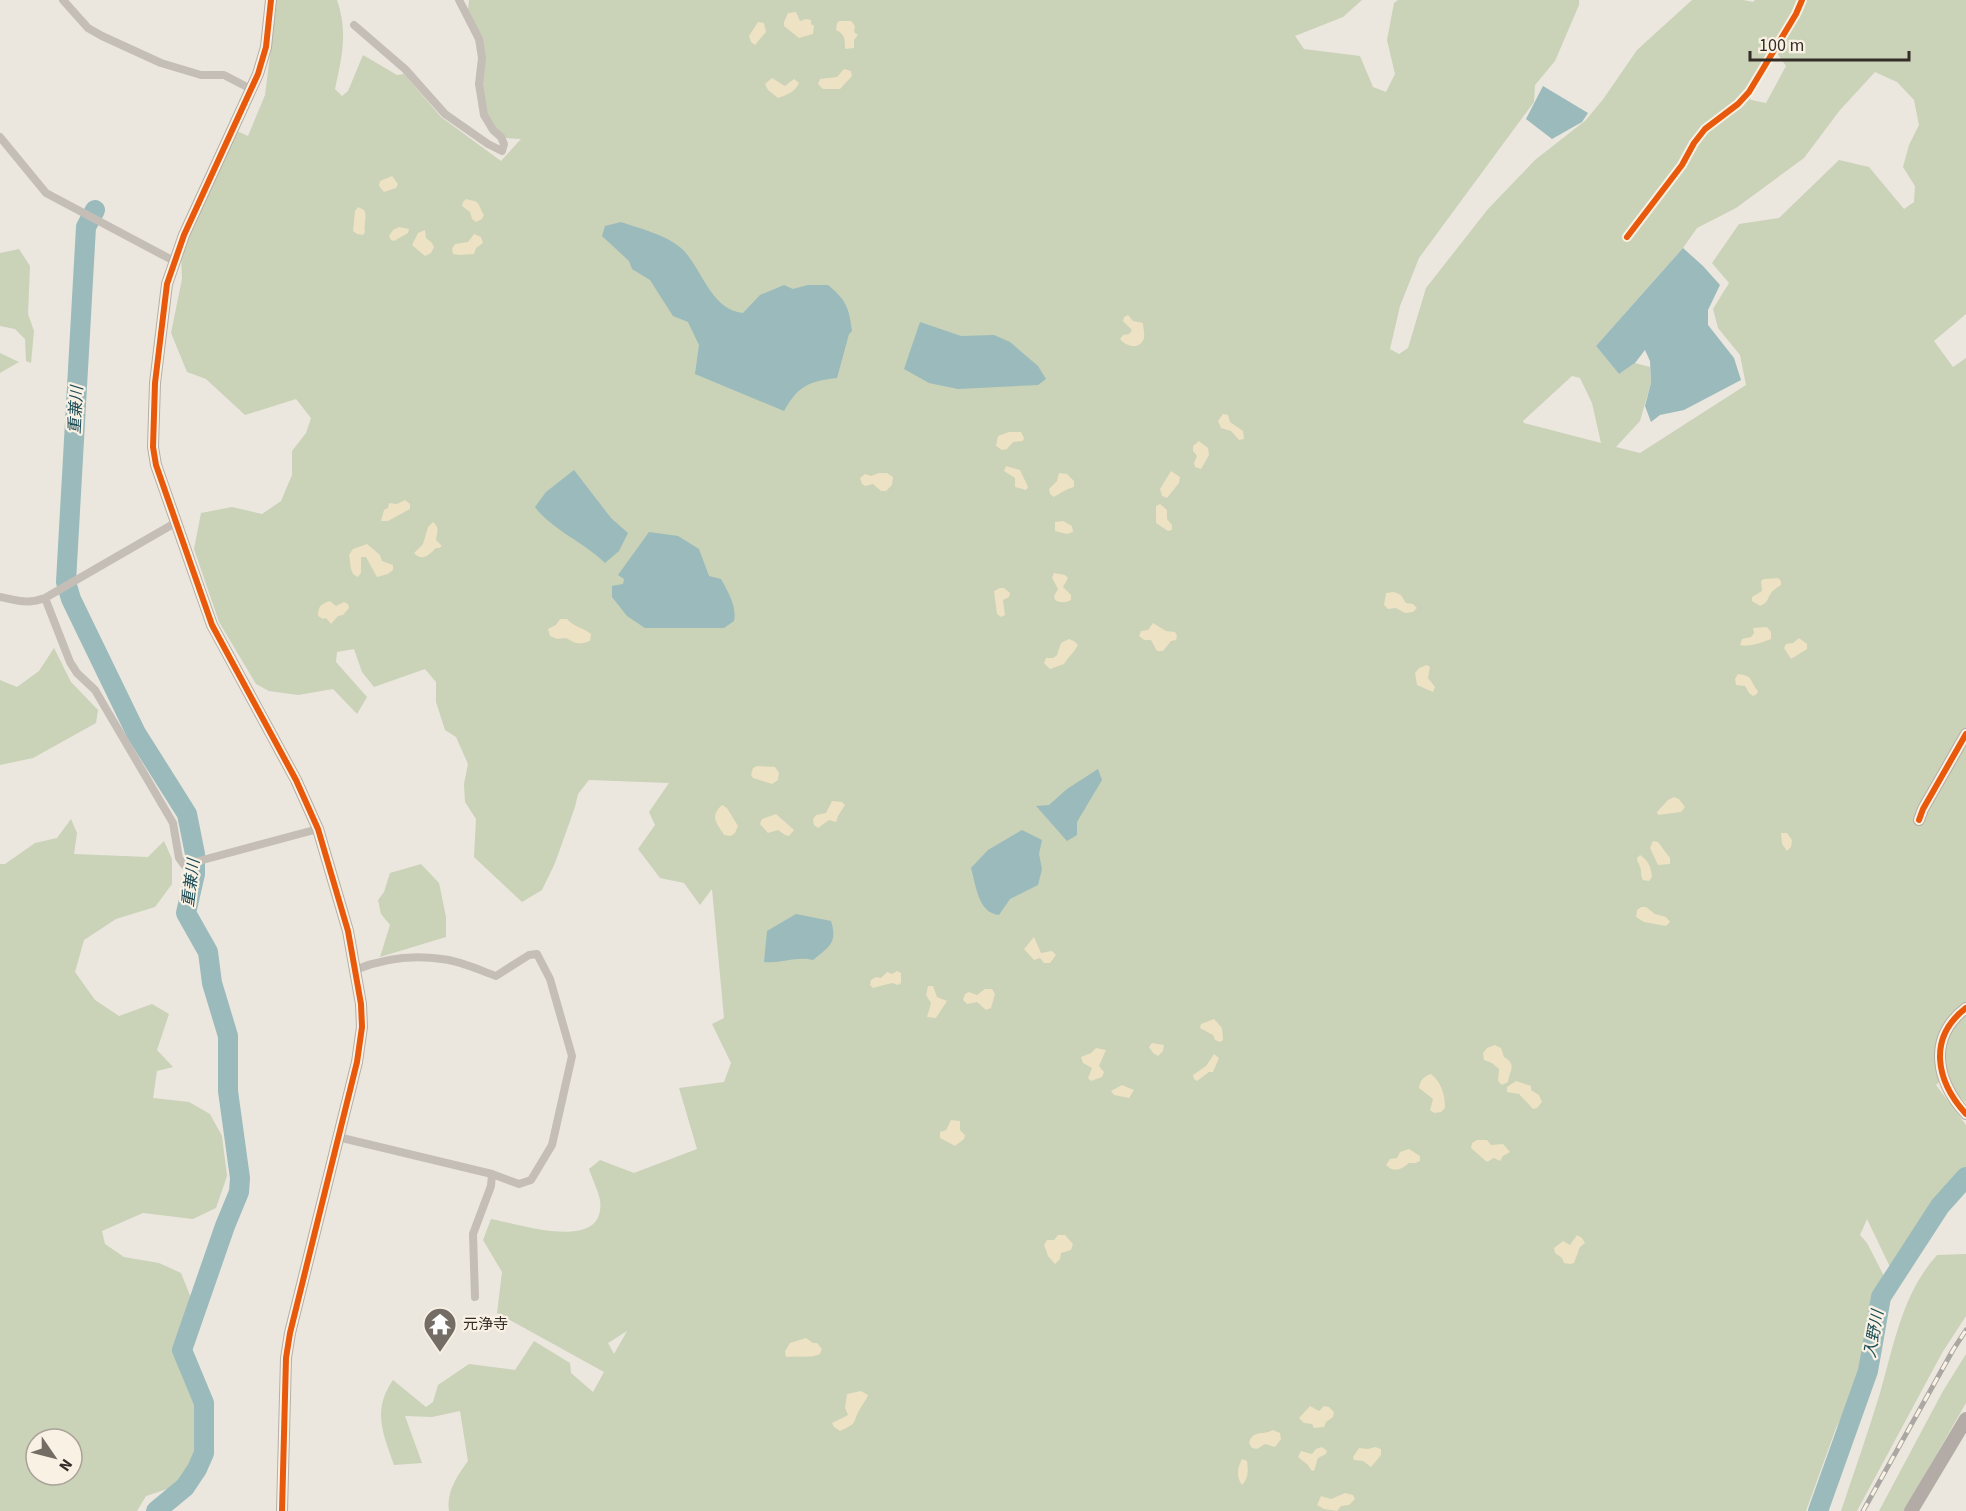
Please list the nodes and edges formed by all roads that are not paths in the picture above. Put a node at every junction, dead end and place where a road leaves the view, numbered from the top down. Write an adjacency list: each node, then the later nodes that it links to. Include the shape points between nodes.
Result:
1 (63, 0): 6 (street, via 88,28 102,36 161,63 201,75 224,75)
2 (271, 0): 6 (street, via 266,47)
3 (459, 0): 5 (street, via 479,39 484,115 501,137 502,151 445,114 405,69)
4 (1802, 0): 8 (street, via 1749,92 1705,129 1683,165)
5 (354, 25)
6 (251, 89): 9 (street)
7 (0, 137): 9 (street, via 46,193)
8 (1627, 237)
9 (174, 261): 10 (street, via 166,284 153,424 156,465)
10 (176, 523): 12 (street); 15 (street, via 212,625 296,780)
11 (0, 597): 12 (street, via 18,601)
12 (45, 598): 15 (street, via 70,662 95,690 173,823 184,866)
13 (1966, 734): 14 (street)
14 (1919, 820)
15 (318, 829): 16 (street, via 348,931)
16 (355, 970): 19 (street, via 362,1027); 20 (street, via 406,957 443,959 496,976 537,954 550,979 572,1056 552,1145 531,1180 519,1184)
17 (1966, 1008): 18 (street, via 1945,1033 1939,1048 1945,1084)
18 (1966, 1114)
19 (338, 1137): 20 (street); 23 (street, via 288,1350)
20 (492, 1174): 21 (street, via 473,1234)
21 (475, 1297)
22 (1966, 1419): 24 (main road)
23 (282, 1511)
24 (1911, 1511)

